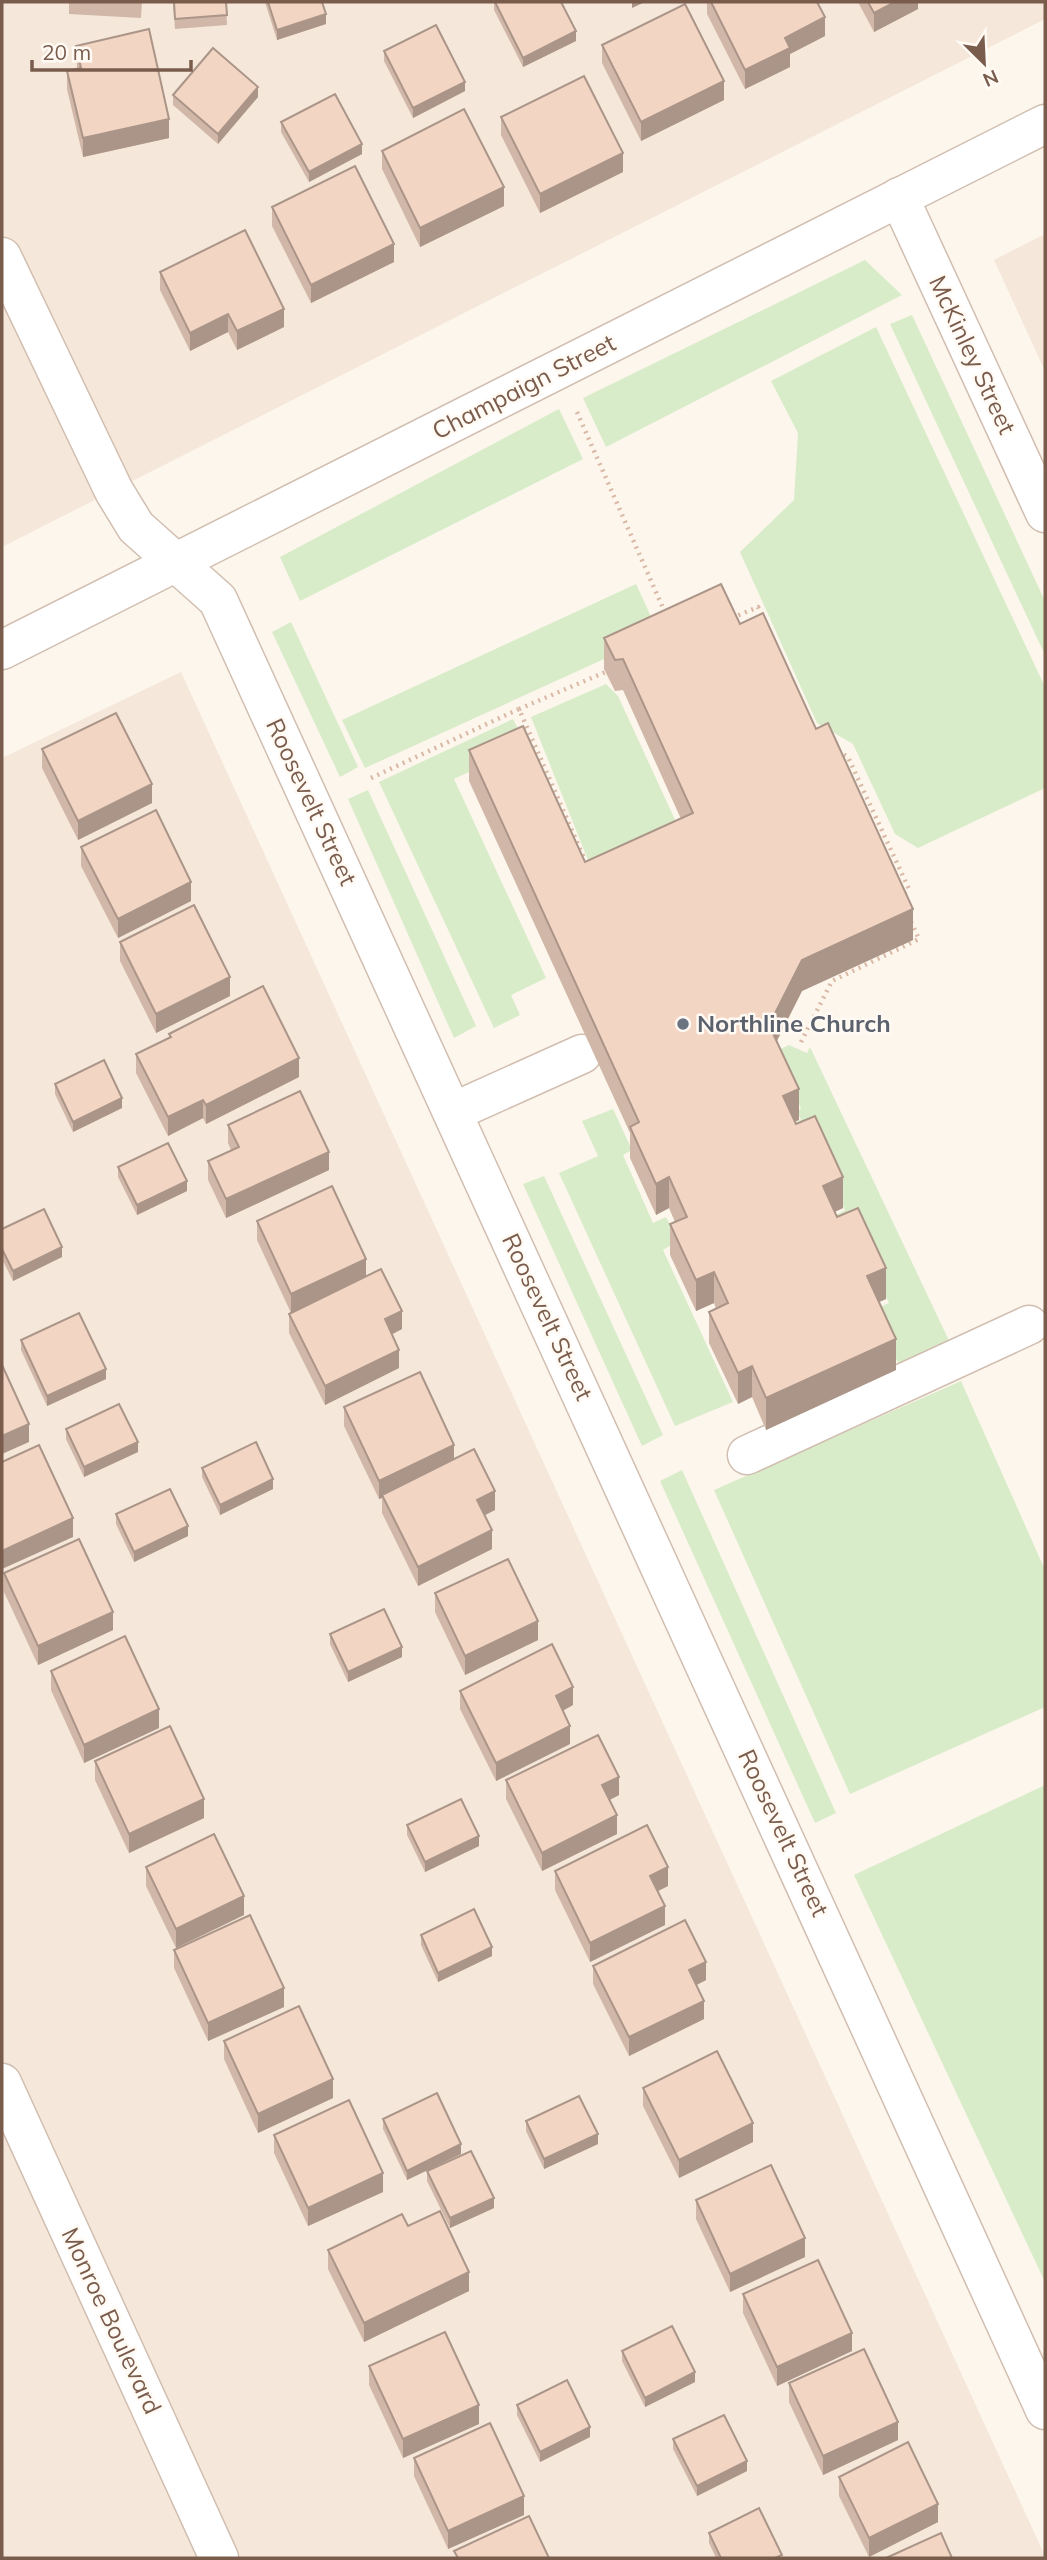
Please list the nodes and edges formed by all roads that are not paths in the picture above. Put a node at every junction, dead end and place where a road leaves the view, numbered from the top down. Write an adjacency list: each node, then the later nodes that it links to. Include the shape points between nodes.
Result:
1 (1045, 124): 2 (street, Champaign Street)
2 (899, 197): 4 (street, McKinley Street); 5 (street, Champaign Street)
3 (2, 257): 5 (street, Roosevelt Street, via 114,491 136,527)
4 (1045, 513)
5 (177, 562): 6 (street, Champaign Street); 8 (street, Roosevelt Street, via 218,600)
6 (2, 650)
7 (582, 1054): 8 (street)
8 (453, 1112): 12 (street, Roosevelt Street)
9 (1029, 1325): 10 (street)
10 (747, 1455)
11 (2, 2083): 13 (street, Monroe Boulevard)
12 (1045, 2410)
13 (219, 2558)

